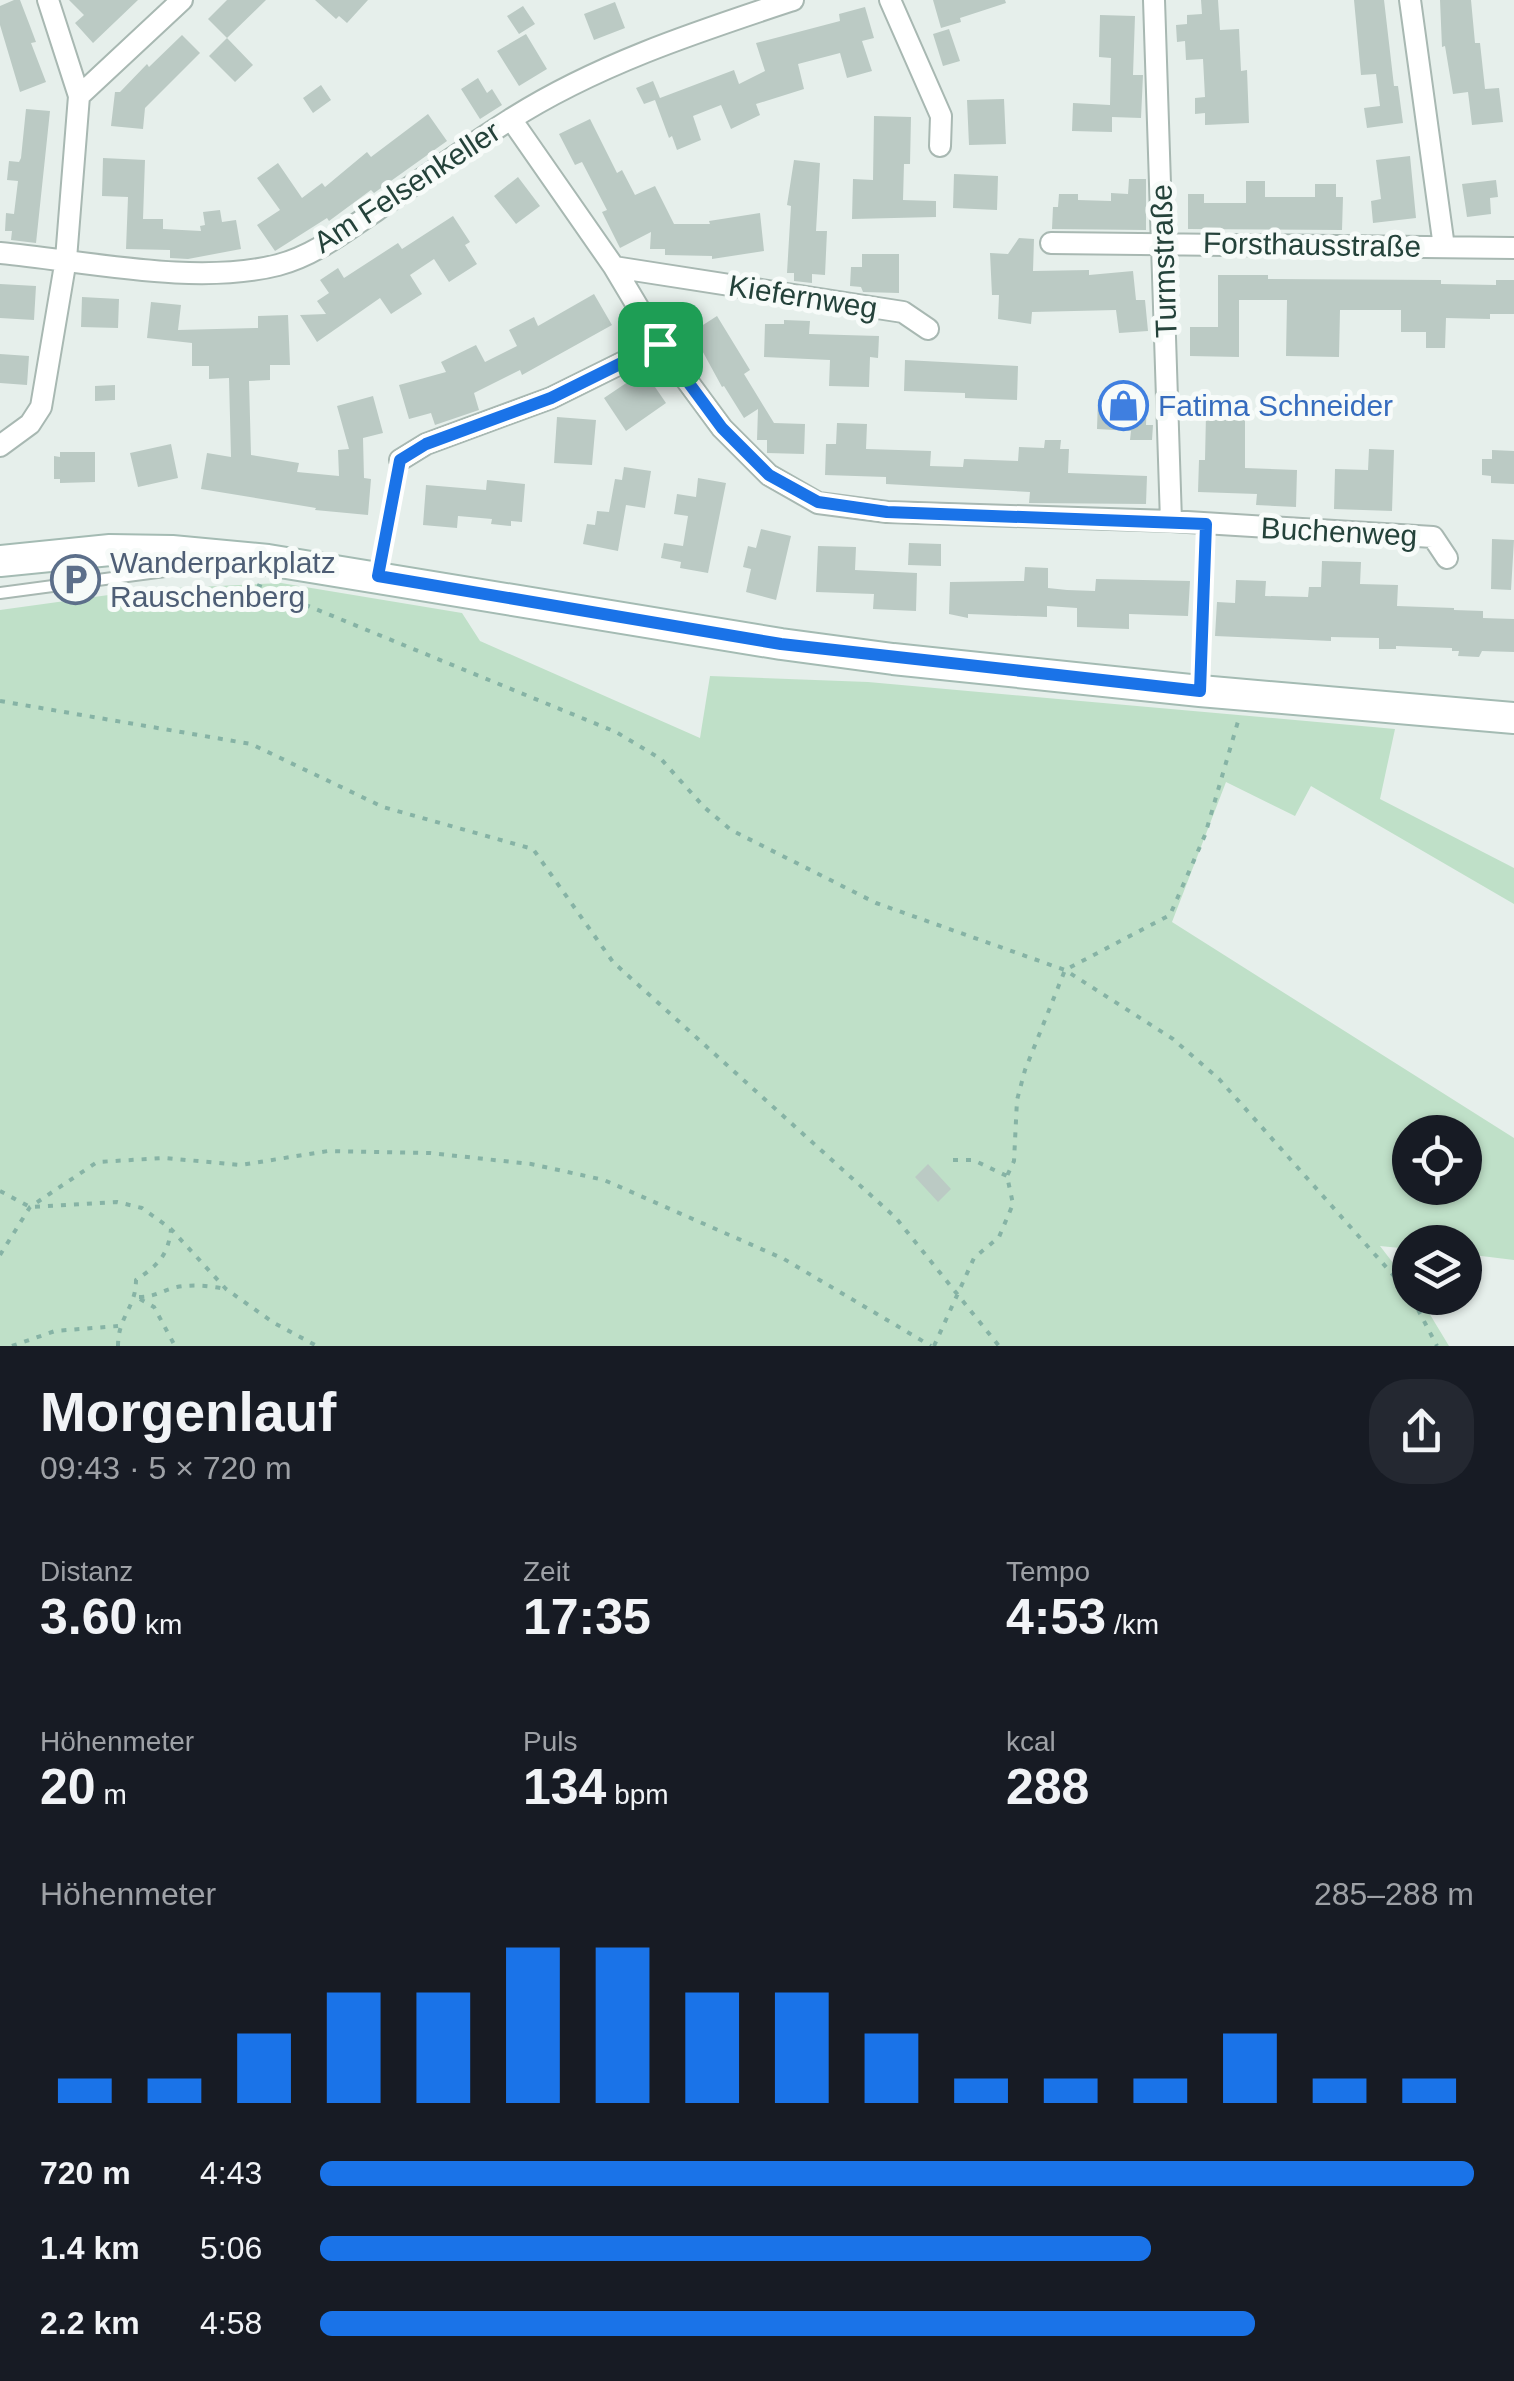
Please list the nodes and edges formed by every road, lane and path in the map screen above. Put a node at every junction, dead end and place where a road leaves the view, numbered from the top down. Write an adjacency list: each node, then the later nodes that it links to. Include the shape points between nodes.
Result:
1 (48, 0): 7 (street)
2 (182, 0): 7 (street)
3 (793, 0): 8 (street, Am Felsenkeller, via 575,82)
4 (890, 0): 9 (street, via 942,116)
5 (1154, 0): 10 (street, Turmstraße)
6 (1410, 0): 12 (street)
7 (79, 96): 15 (street)
8 (511, 119): 15 (street, Am Felsenkeller, via 340,234 282,264 190,274); 16 (street, Buchenweg)
9 (940, 146)
10 (1164, 243): 11 (street, Forsthausstraße); 12 (street, Forsthausstraße); 21 (street, Turmstraße)
11 (1051, 244)
12 (1444, 247): 13 (street, Forsthausstraße)
13 (1514, 248)
14 (0, 252): 15 (street, Am Felsenkeller)
15 (66, 259): 19 (street, via 41,407)
16 (614, 267): 17 (street, Kiefernweg, via 903,312); 18 (street, Buchenweg)
17 (928, 329)
18 (660, 344): 20 (street); 21 (street, Buchenweg, via 734,440 769,475 818,502 887,512)
19 (0, 446)
20 (400, 460): 26 (path)
21 (1171, 521): 22 (street, Buchenweg)
22 (1206, 524): 23 (street, Buchenweg, via 1433,537); 29 (path)
23 (1447, 558)
24 (0, 560): 26 (main road, via 172,551)
25 (165, 571): 28 (lane)
26 (378, 576): 29 (main road, via 781,644)
27 (249, 582): 33 (path, via 616,732 661,760 731,830 876,903)
28 (0, 594)
29 (1200, 691): 30 (main road)
30 (1246, 694): 32 (main road); 33 (path, via 1206,834 1170,915)
31 (0, 701): 43 (path, via 251,744 383,807 533,849 613,962 896,1218)
32 (1514, 718)
33 (1064, 970): 35 (path, via 1021,1085); 40 (path, via 1173,1039 1219,1078)
34 (953, 1160): 35 (path, via 973,1160)
35 (1007, 1176): 43 (path, via 1013,1204 999,1236 974,1258)
36 (0, 1191): 37 (path)
37 (30, 1208): 38 (path, via 117,1202 142,1208); 39 (path); 50 (path, via 97,1162 165,1158 241,1166 328,1152 430,1153 531,1164 604,1180 768,1252)
38 (171, 1229): 41 (path); 42 (path, via 169,1248 136,1280)
39 (0, 1255)
40 (1392, 1274)
41 (226, 1289): 42 (path, via 176,1287); 49 (path)
42 (136, 1296): 45 (path); 48 (path, via 154,1307)
43 (958, 1298): 50 (path); 51 (path)
44 (1421, 1315): 52 (path)
45 (118, 1326): 46 (path, via 55,1331); 47 (path)
46 (12, 1346)
47 (118, 1346)
48 (174, 1346)
49 (317, 1346)
50 (933, 1346)
51 (999, 1346)
52 (1437, 1346)

